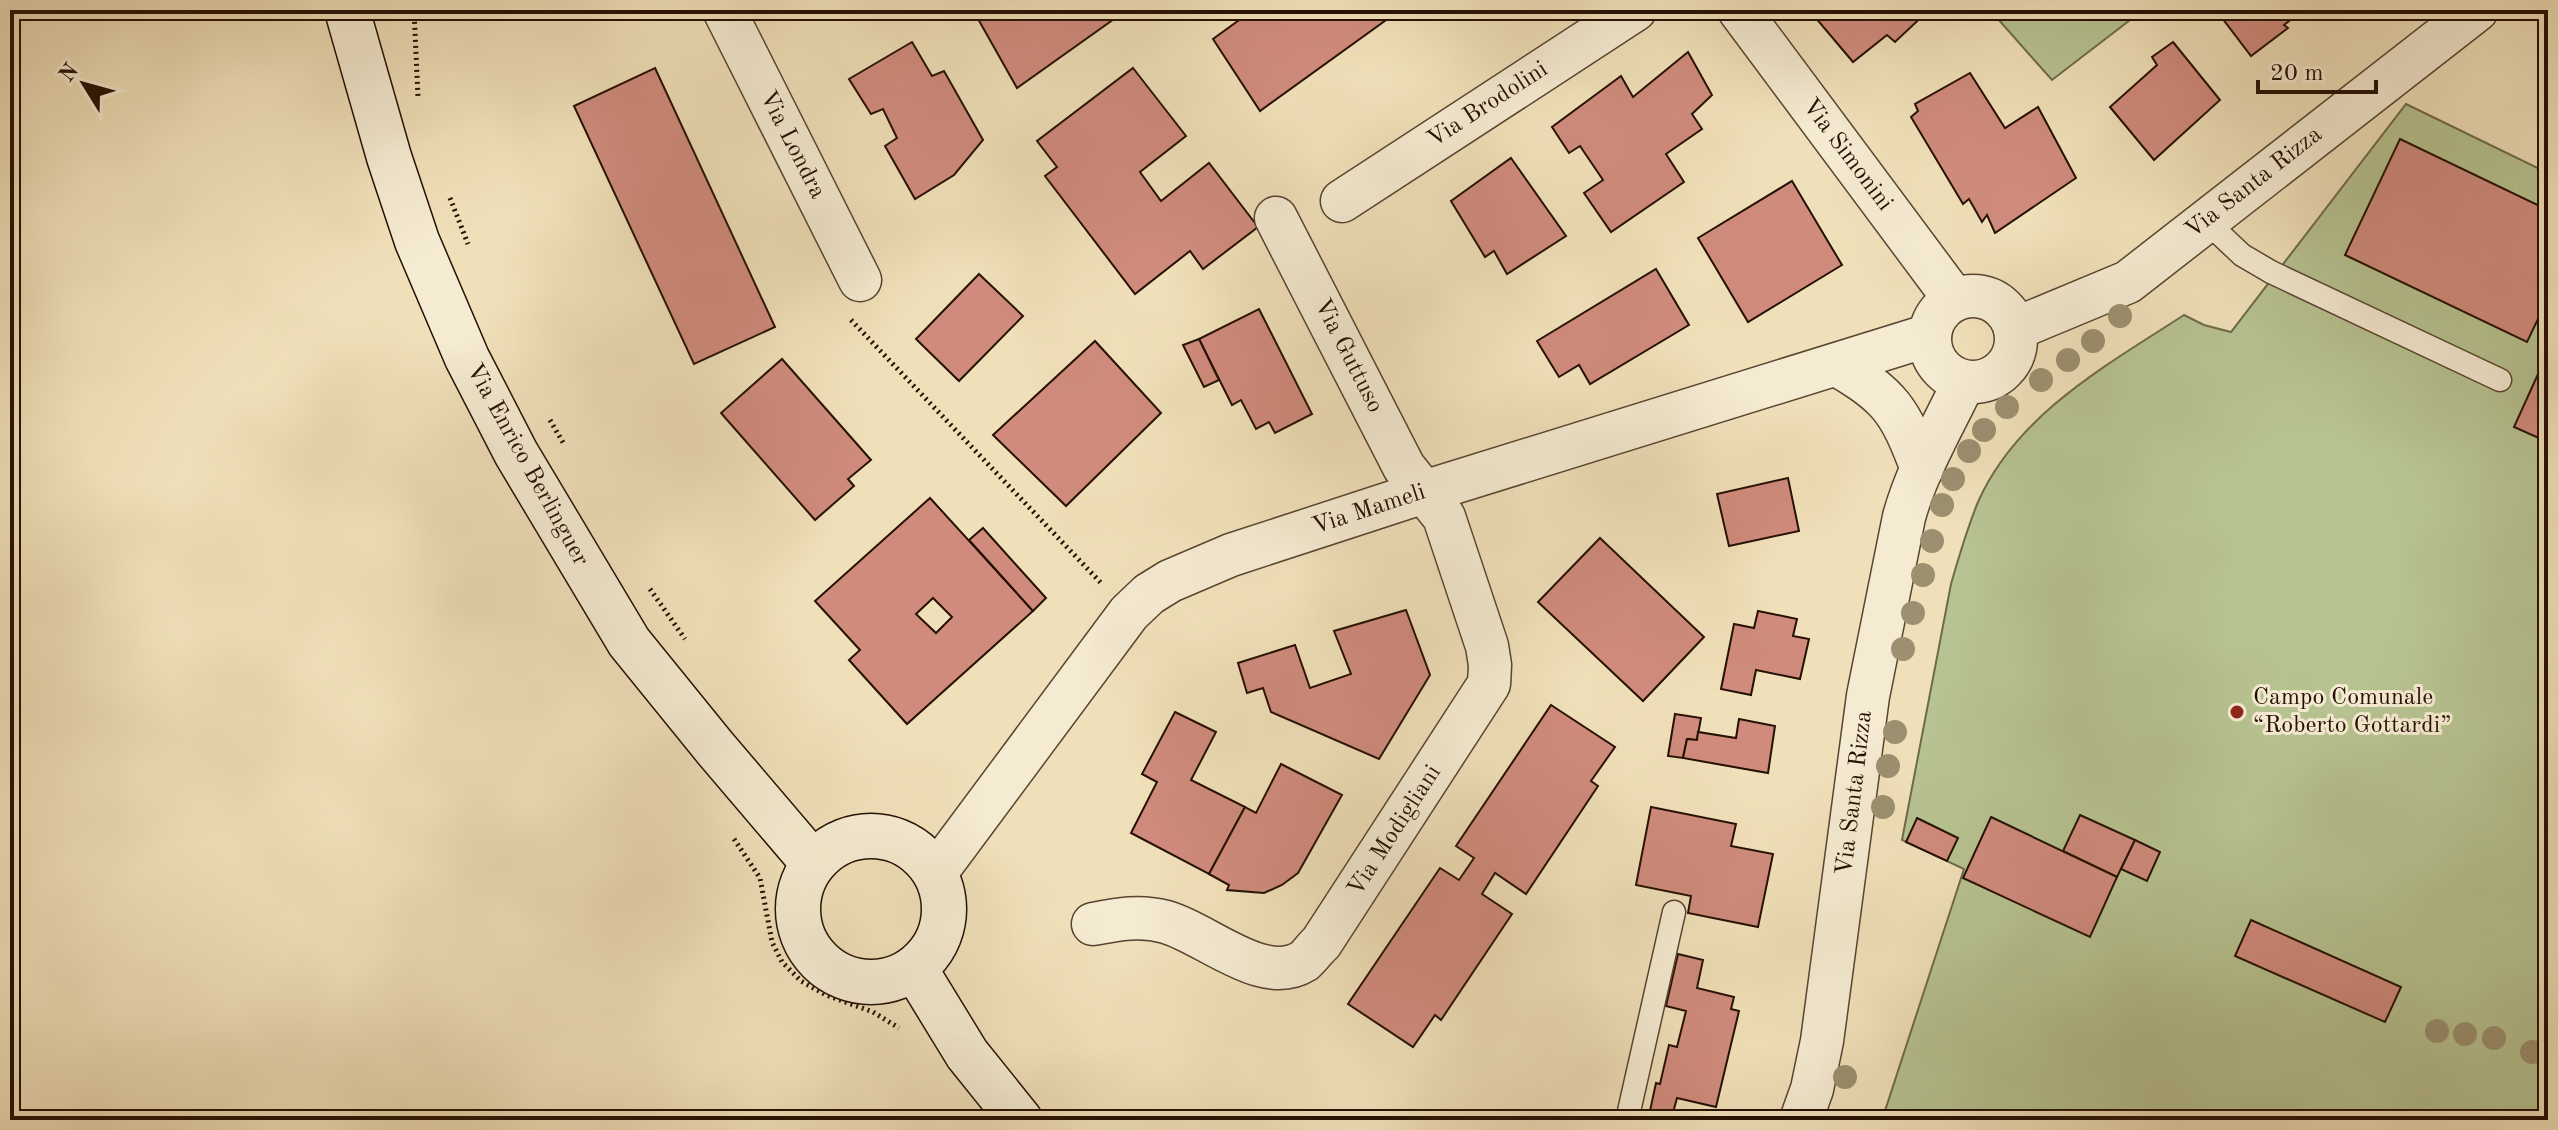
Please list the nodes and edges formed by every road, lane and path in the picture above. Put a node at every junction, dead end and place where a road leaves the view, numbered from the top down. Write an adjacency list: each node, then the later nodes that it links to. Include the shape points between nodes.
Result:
1 (347, 10): 19 (street, Via Enrico Berlinguer, via 417,241 467,358 516,453 629,642)
2 (724, 10): 9 (street, Via Londra)
3 (1635, 10): 6 (street, Via Brodolini)
4 (1739, 10): 10 (street, Via Simonini)
5 (2477, 10): 8 (street, Via Santa Rizza)
6 (1342, 201)
7 (1276, 218): 17 (street, Via Guttuso, via 1404,467)
8 (2206, 221): 11 (street, Via Santa Rizza, via 2128,282); 14 (lane, via 2242,255 2271,272)
9 (860, 280): 18 (path, via 836,304)
10 (1955, 300): 11 (street, via 1992,300 2003,307); 12 (street, via 1934,320)
11 (2015, 329): 15 (street, via 2017,343 2005,370 1979,383)
12 (1930, 335): 13 (street, Via Mameli); 15 (street, via 1942,370)
13 (1837, 365): 16 (street, via 1889,401); 17 (street, Via Mameli)
14 (2500, 380)
15 (1964, 382): 16 (street, Via Santa Rizza)
16 (1922, 469): 26 (street, Via Santa Rizza, via 1904,517 1868,696 1830,988 1812,1089)
17 (1424, 492): 18 (street, Via Mameli, via 1198,567 1149,594); 22 (street, Via Modigliani, via 1444,517 1487,646 1489,684 1321,943 1304,960 1268,967 1166,921 1144,917)
18 (1129, 613): 20 (street, Via Mameli)
19 (813, 863): 20 (street, via 831,847 877,836 901,842); 23 (street, via 801,883 798,918 810,951 826,968 870,983)
20 (935, 874): 23 (street, via 944,914 939,935)
21 (1674, 912): 25 (lane)
22 (1093, 924)
23 (915, 969): 24 (street, via 967,1054)
24 (1020, 1120)
25 (1627, 1120)
26 (1801, 1120)

